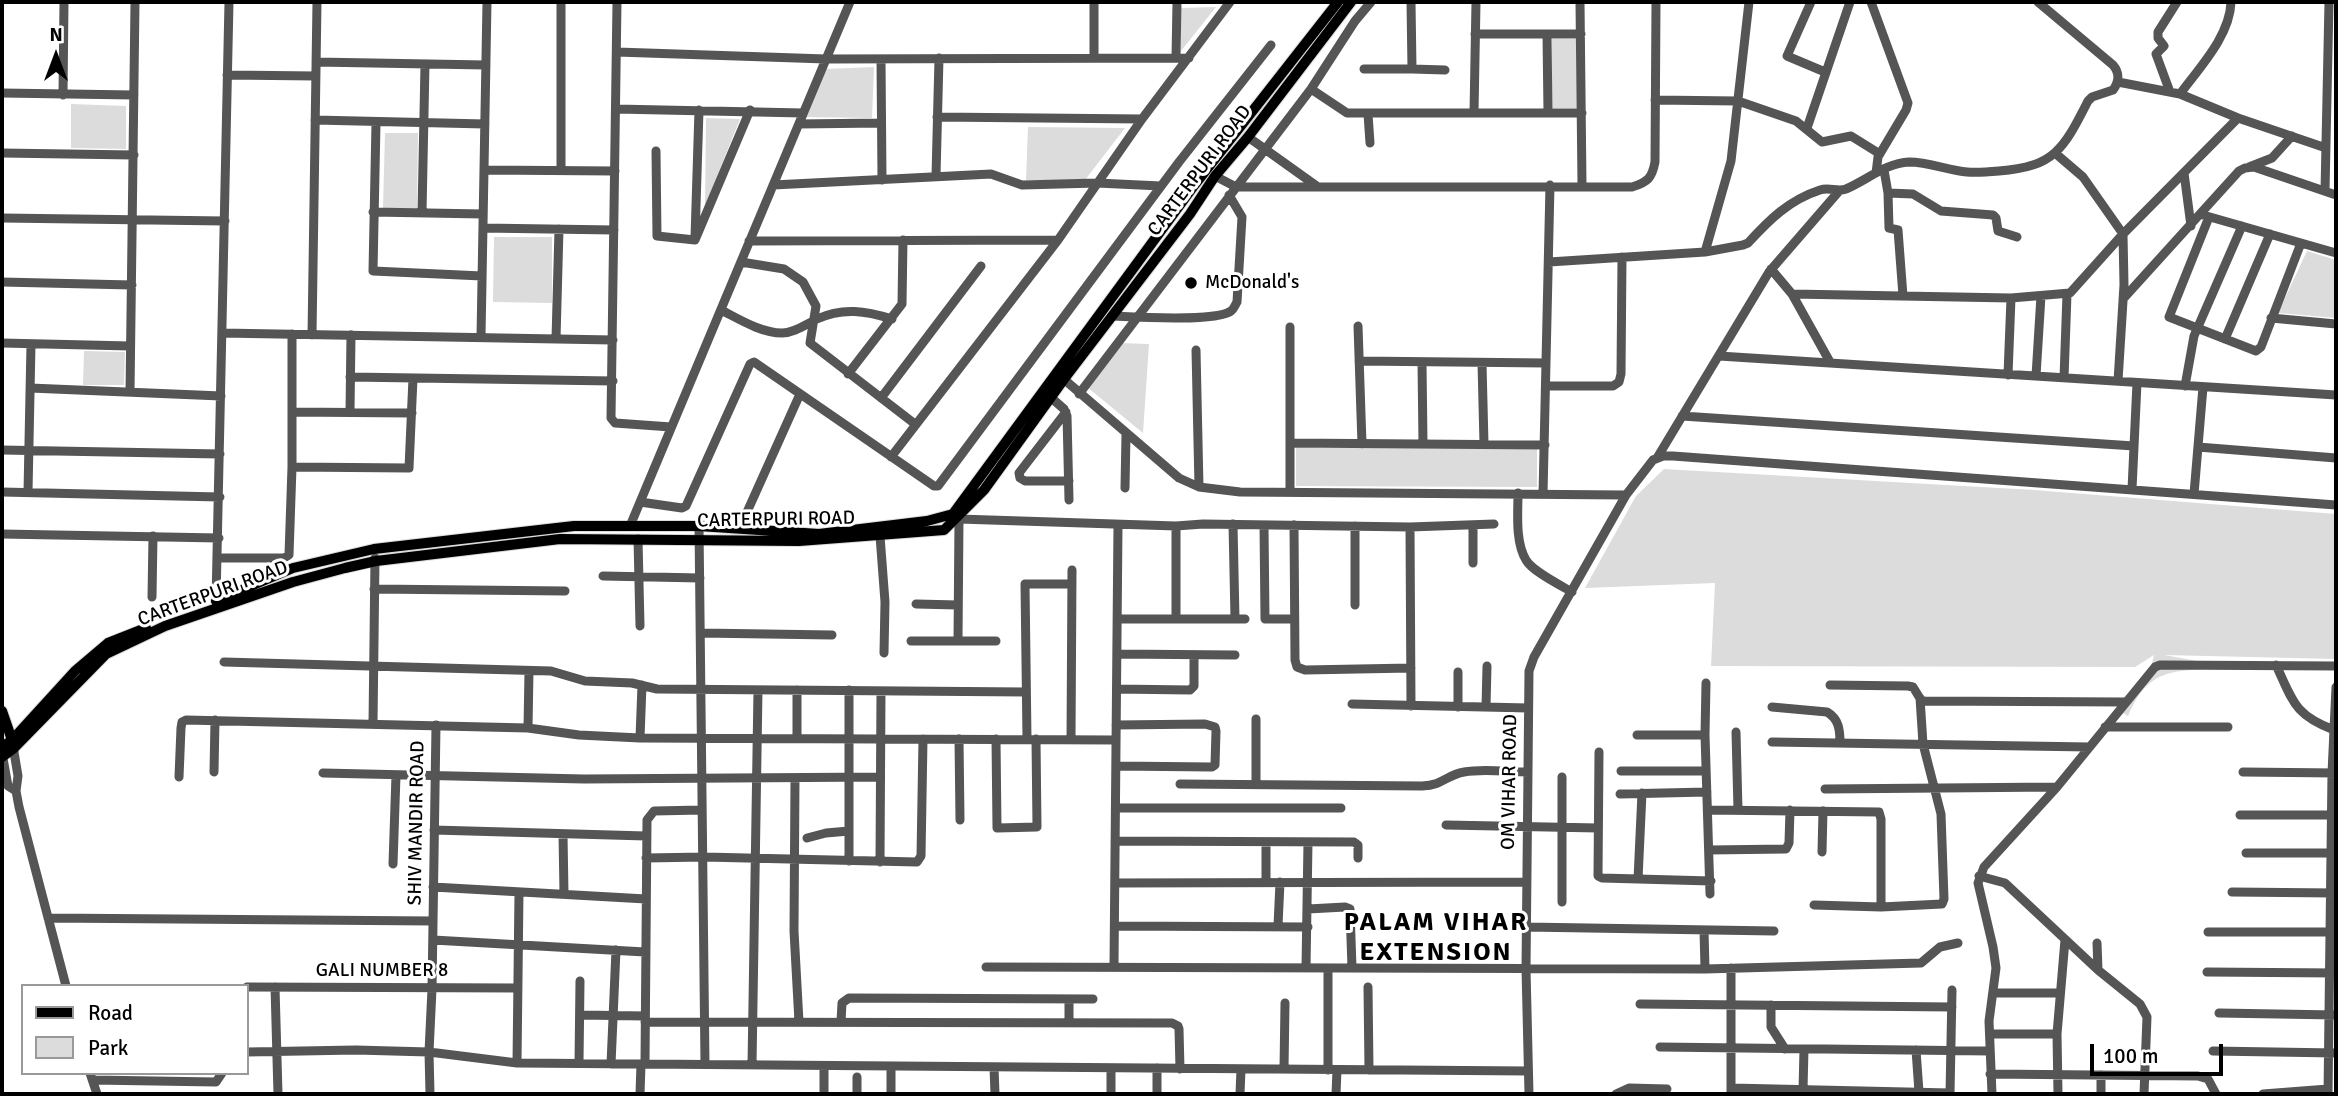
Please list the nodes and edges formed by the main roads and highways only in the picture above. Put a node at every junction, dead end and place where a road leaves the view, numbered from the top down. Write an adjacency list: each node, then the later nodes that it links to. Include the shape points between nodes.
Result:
1 (1338, 2): 3 (main road, CARTERPURI ROAD, via 1237,129)
2 (1351, 2): 3 (main road, CARTERPURI ROAD, via 1112,316)
3 (1060, 376): 4 (main road, CARTERPURI ROAD, via 956,517)
4 (877, 531): 5 (main road, CARTERPURI ROAD, via 799,541 560,540); 5 (main road, CARTERPURI ROAD, via 819,534 699,526 573,526)
5 (375, 555): 6 (main road, CARTERPURI ROAD); 7 (main road, CARTERPURI ROAD)
6 (290, 569): 7 (main road); 9 (main road, CARTERPURI ROAD, via 108,643 75,671)
7 (296, 582): 9 (main road, CARTERPURI ROAD, via 165,626 106,654)
8 (2, 711): 9 (main road)
9 (7, 747): 10 (main road, CARTERPURI ROAD)
10 (2, 757)

